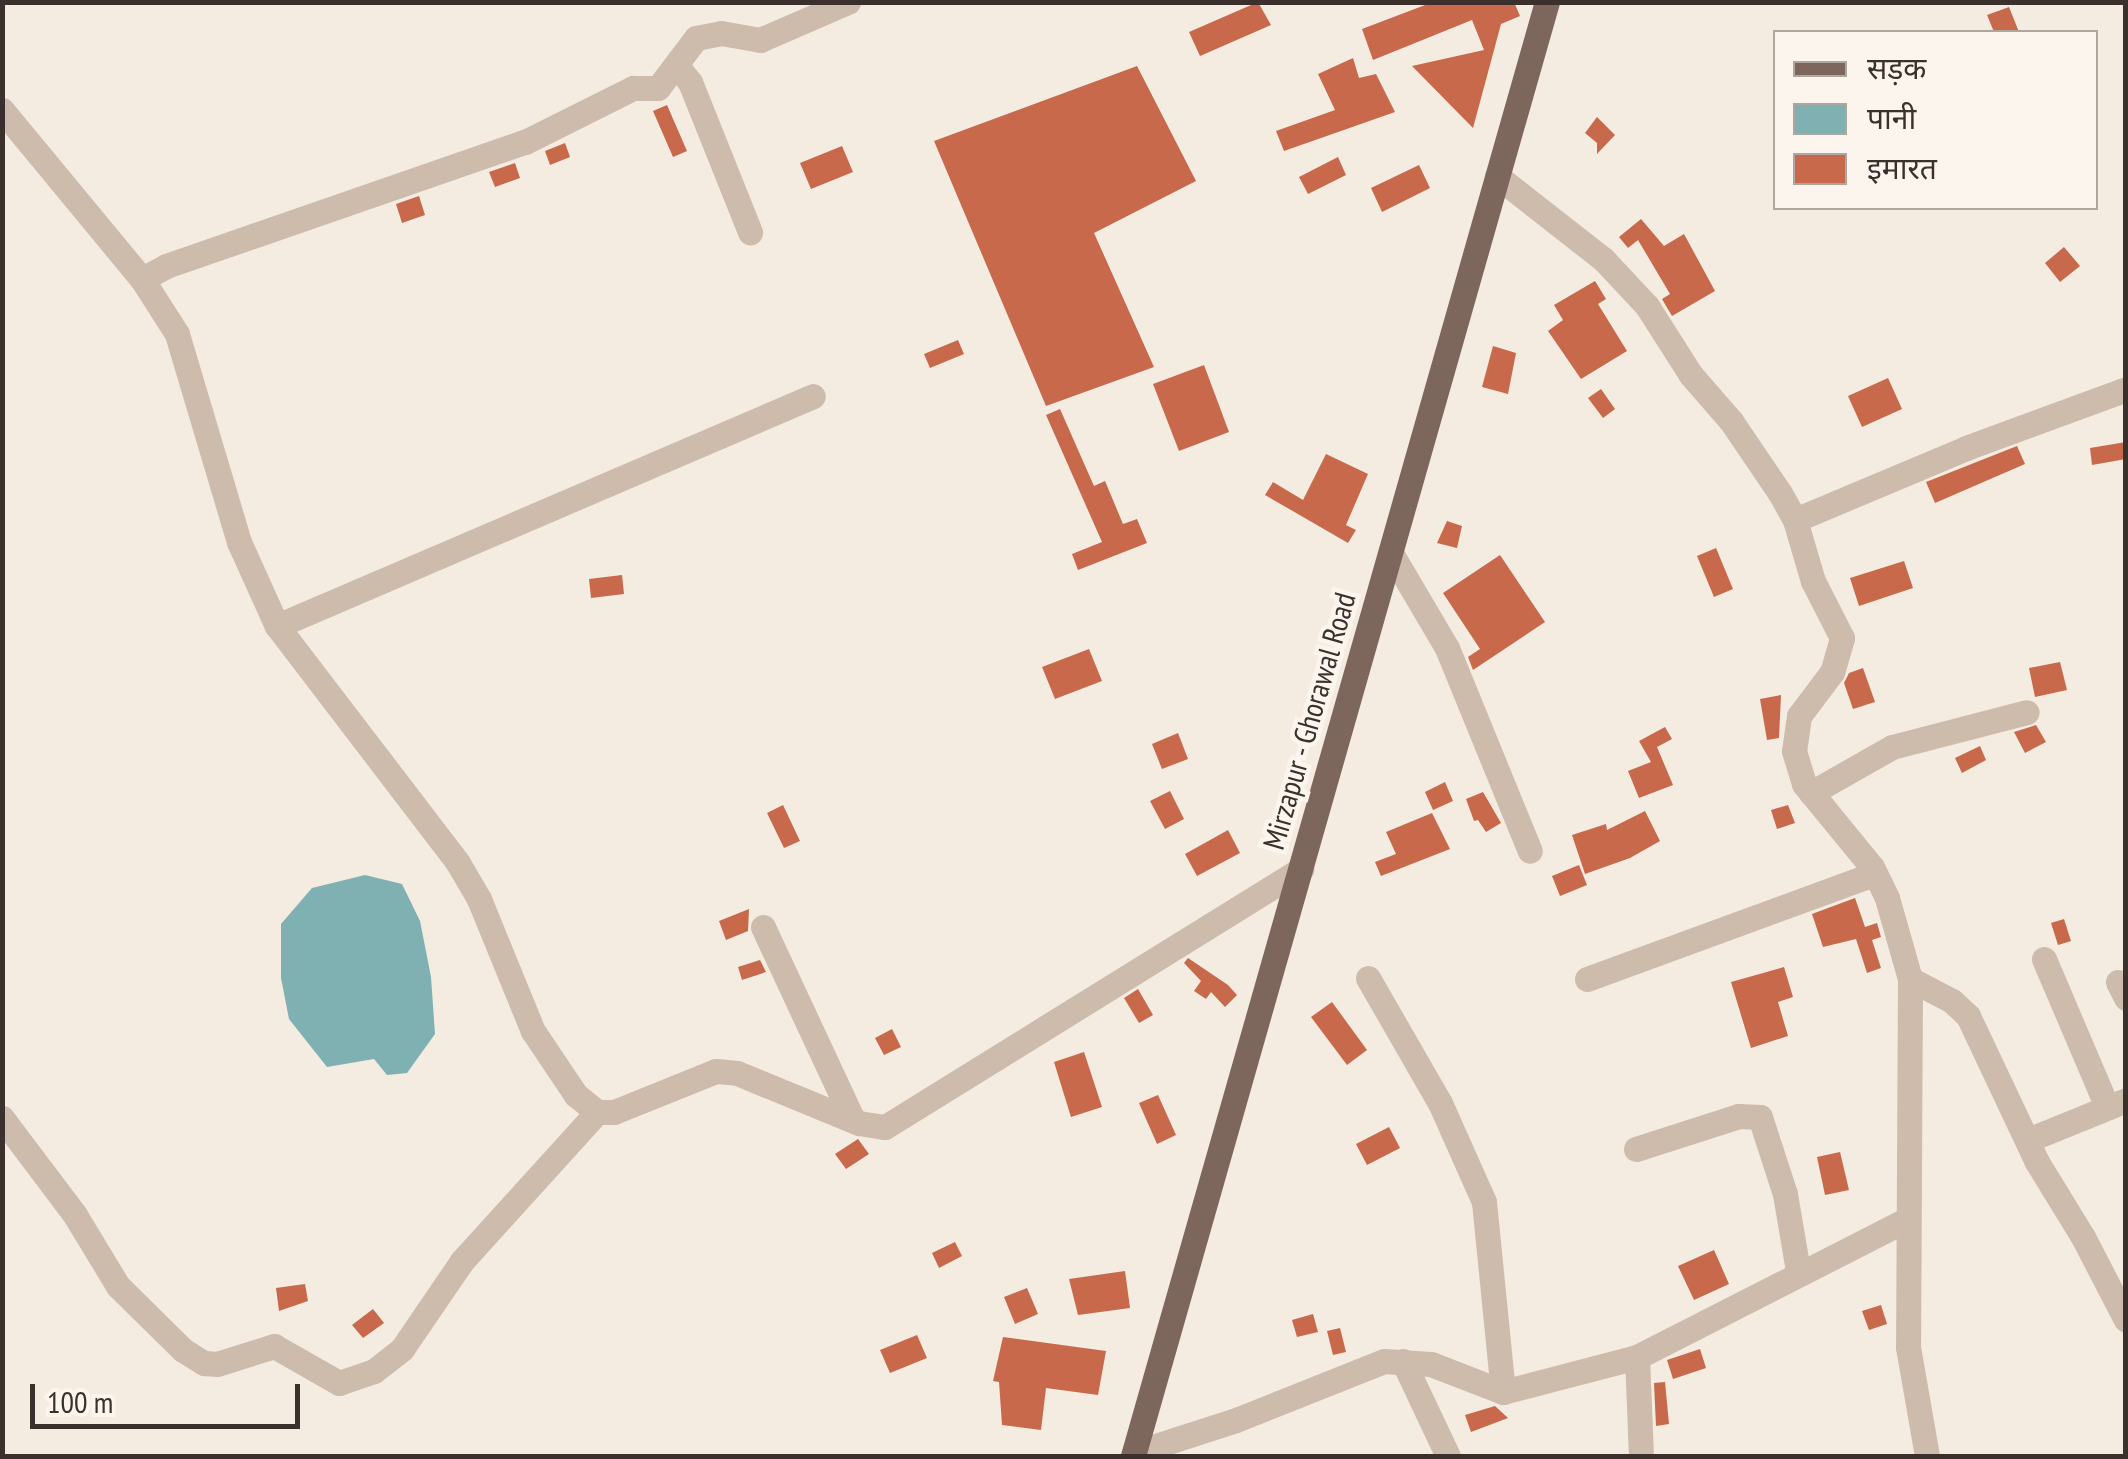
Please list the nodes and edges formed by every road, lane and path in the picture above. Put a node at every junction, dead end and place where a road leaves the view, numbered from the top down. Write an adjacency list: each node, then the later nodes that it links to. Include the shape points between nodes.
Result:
1 (848, 2): 3 (street, via 760,40 696,38)
2 (1547, 2): 5 (main road, Mirzapur - Ghorawal Road)
3 (677, 66): 6 (street, via 690,82); 7 (street, via 658,88 633,88 525,142)
4 (2, 110): 7 (street)
5 (1497, 176): 10 (street, via 1623,277 1760,460); 11 (main road, Mirzapur - Ghorawal Road)
6 (750, 232)
7 (142, 279): 12 (street, via 177,334 239,542)
8 (2126, 388): 10 (street)
9 (813, 396): 12 (street)
10 (1795, 520): 14 (street, via 1813,581 1842,638 1832,672 1795,731 1797,766)
11 (1390, 554): 15 (street, via 1447,648); 16 (main road, Mirzapur - Ghorawal Road)
12 (277, 626): 24 (street, via 458,863 532,1031 576,1095)
13 (2026, 712): 14 (street, via 1892,747)
14 (1811, 792): 17 (street)
15 (1530, 851)
16 (1300, 869): 26 (street, via 899,1122 872,1126); 35 (main road, Mirzapur - Ghorawal Road)
17 (1874, 874): 21 (street); 22 (street)
18 (763, 927): 26 (street)
19 (2044, 959): 23 (street)
20 (1368, 978): 34 (street, via 1440,1103 1484,1202)
21 (1587, 980)
22 (1910, 980): 27 (street, via 1952,1000 1968,1016); 29 (street)
23 (2116, 1104): 27 (street)
24 (597, 1112): 25 (street, via 462,1261 402,1349 374,1371 338,1383 274,1346 217,1364 183,1350 118,1286); 26 (street, via 614,1112 716,1071 737,1072)
25 (2, 1118)
26 (853, 1120)
27 (2028, 1140): 31 (street)
28 (1636, 1149): 30 (street, via 1739,1116 1760,1117 1788,1209)
29 (1906, 1220): 30 (street); 38 (street, via 1909,1362)
30 (1798, 1271): 32 (street)
31 (2126, 1320)
32 (1637, 1358): 34 (street); 37 (street)
33 (1404, 1360): 34 (street); 35 (street, via 1384,1361); 36 (street)
34 (1502, 1392)
35 (1133, 1455)
36 (1448, 1456)
37 (1641, 1456)
38 (1927, 1456)

